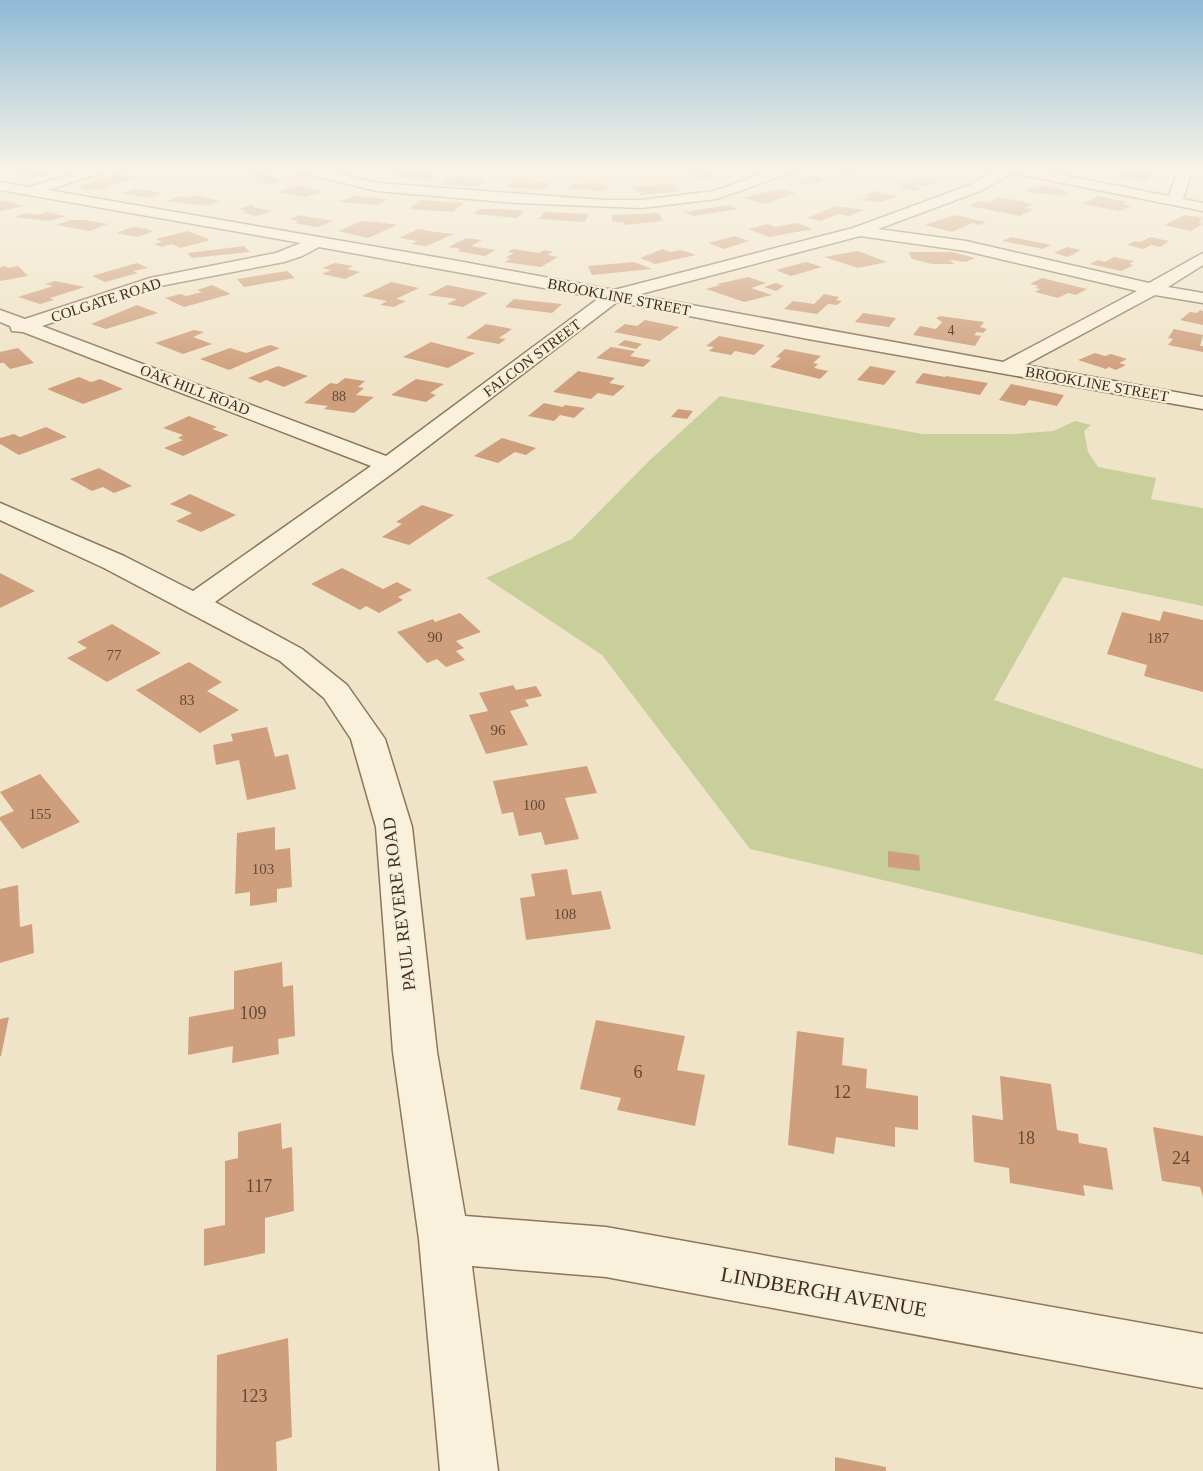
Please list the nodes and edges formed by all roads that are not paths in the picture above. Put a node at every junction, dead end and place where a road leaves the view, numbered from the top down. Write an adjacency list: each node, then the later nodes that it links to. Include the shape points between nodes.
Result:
1 (281, 237): 4 (street, BROOKLINE STREET)
2 (838, 237): 7 (street, FALCON STREET)
3 (899, 237): 6 (street, via 966,246)
4 (316, 243): 7 (street, BROOKLINE STREET); 10 (street, COLGATE ROAD, via 278,258 156,282)
5 (1203, 258): 6 (street)
6 (1152, 289): 8 (street); 12 (street)
7 (613, 296): 12 (street, BROOKLINE STREET); 14 (street, FALCON STREET)
8 (1203, 298)
9 (0, 316): 10 (street, OAK HILL ROAD)
10 (27, 325): 11 (street, COLGATE ROAD); 14 (street, OAK HILL ROAD)
11 (0, 333)
12 (1007, 368): 13 (street, BROOKLINE STREET)
13 (1203, 403)
14 (389, 465): 16 (street, FALCON STREET)
15 (0, 512): 16 (street, PAUL REVERE ROAD)
16 (195, 603): 17 (street, PAUL REVERE ROAD, via 291,655 336,692 368,739 394,827 415,1052)
17 (444, 1239): 18 (street, LINDBERGH AVENUE, via 606,1252); 19 (street, PAUL REVERE ROAD)
18 (1203, 1361)
19 (469, 1471)

